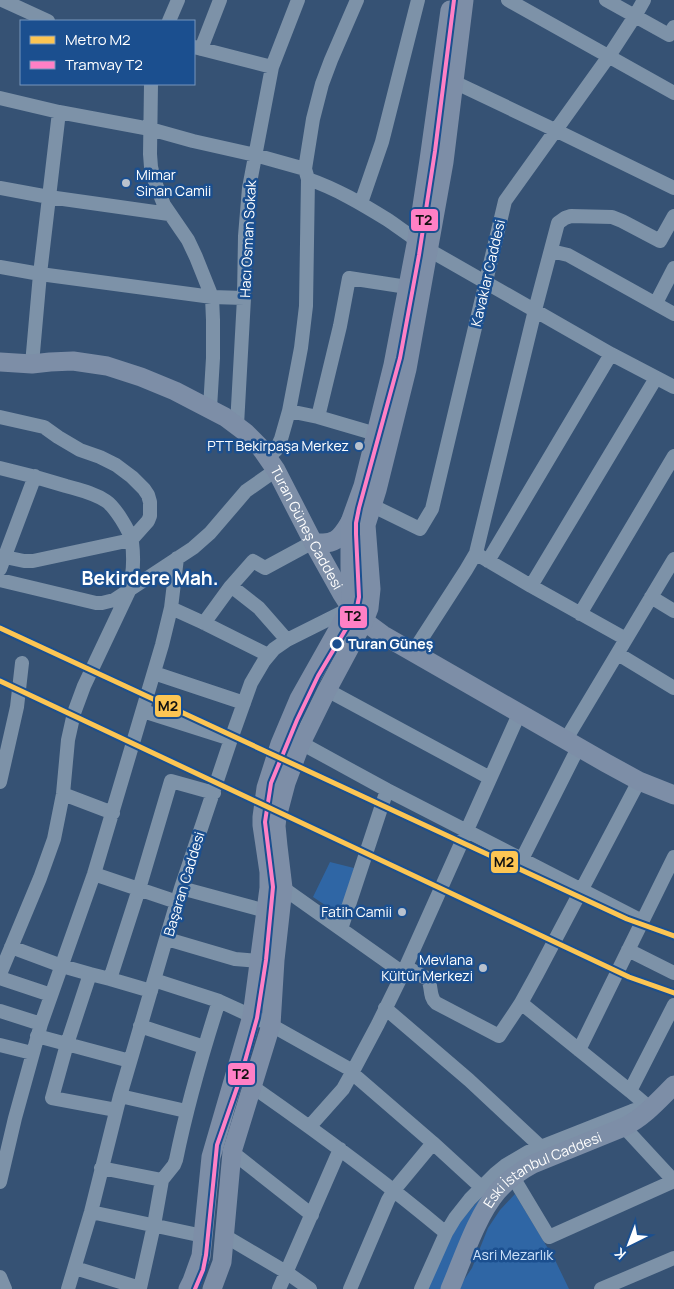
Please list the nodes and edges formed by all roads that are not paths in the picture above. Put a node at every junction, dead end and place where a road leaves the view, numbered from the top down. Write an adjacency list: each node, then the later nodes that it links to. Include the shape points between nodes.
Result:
1 (2, 0): 13 (street)
2 (178, 0): 14 (street)
3 (220, 0): 16 (street)
4 (298, 0): 18 (street, Hacı Osman Sokak)
5 (357, 0): 27 (street, via 322,84)
6 (418, 0): 31 (street, via 382,142)
7 (451, 0): 35 (main road, via 431,151)
8 (464, 0): 19 (main road)
9 (508, 0): 17 (street)
10 (606, 0): 12 (street)
11 (644, 0): 12 (street, Kavaklar Caddesi)
12 (635, 16): 15 (street, via 669,35); 17 (street, Kavaklar Caddesi)
13 (46, 20)
14 (169, 20)
15 (674, 27)
16 (197, 48): 18 (street)
17 (609, 56): 21 (street); 25 (street, Kavaklar Caddesi)
18 (272, 67): 26 (street, Hacı Osman Sokak)
19 (454, 82): 25 (street); 35 (main road, via 444,162)
20 (151, 85): 24 (street)
21 (674, 94)
22 (0, 98): 23 (street)
23 (58, 112): 24 (street); 30 (street)
24 (150, 130): 26 (street); 32 (street, via 152,167 159,195)
25 (555, 130): 29 (street); 40 (street, Kavaklar Caddesi, via 505,200)
26 (255, 155): 27 (street); 43 (street, Hacı Osman Sokak, via 246,214)
27 (306, 174): 31 (street); 53 (street, via 306,306)
28 (0, 188): 30 (street)
29 (674, 188)
30 (49, 197): 32 (street); 39 (street)
31 (361, 203): 35 (street)
32 (169, 214): 42 (street, via 188,240)
33 (674, 216): 34 (street)
34 (667, 240): 36 (street, via 612,217 571,216 560,220)
35 (423, 245): 40 (street); 41 (main road); 62 (main road, via 407,369)
36 (551, 251): 44 (street, via 568,255); 45 (street)
37 (0, 267): 39 (street)
38 (674, 268): 44 (street)
39 (40, 274): 42 (street); 49 (street)
40 (486, 283): 45 (street); 62 (street, Kavaklar Caddesi, via 432,509 420,529)
41 (407, 287): 55 (street, via 349,278); 57 (main road)
42 (212, 297): 43 (street); 52 (street)
43 (244, 298): 56 (street, Hacı Osman Sokak)
44 (656, 303): 46 (street)
45 (535, 310): 47 (street); 66 (street)
46 (674, 314)
47 (611, 354): 50 (street); 66 (street)
48 (0, 362): 49 (main road, Turan Güneş Caddesi)
49 (32, 364): 52 (main road, Turan Güneş Caddesi, via 72,361 107,366 141,377)
50 (656, 378): 51 (street); 72 (street)
51 (674, 387)
52 (210, 408): 56 (main road, Turan Güneş Caddesi)
53 (289, 411): 55 (street); 59 (street)
54 (0, 417): 64 (street, via 44,427 74,446 116,465 132,477 148,495 150,516)
55 (318, 417): 57 (street)
56 (237, 425): 59 (main road, Turan Güneş Caddesi, via 253,438)
57 (376, 434): 63 (main road, via 363,486)
58 (674, 456): 77 (street)
59 (272, 464): 65 (main road, Turan Güneş Caddesi); 67 (street, via 206,537)
60 (0, 468): 61 (street)
61 (35, 476): 64 (street, via 107,501 120,516); 69 (street)
62 (372, 506): 63 (main road)
63 (358, 524): 65 (main road, via 329,544); 78 (main road, via 369,550 370,600 369,608)
64 (132, 540): 69 (street, via 33,561); 73 (street, via 132,579)
65 (313, 542): 71 (street, via 264,568 253,561); 78 (main road, Turan Güneş Caddesi, via 342,594)
66 (482, 557): 72 (street); 82 (street, via 466,570)
67 (177, 558): 73 (street); 75 (street)
68 (674, 559): 74 (street)
69 (2, 563)
70 (0, 580): 73 (street, via 96,603 114,600)
71 (231, 586): 79 (street); 81 (street, via 259,608)
72 (531, 586): 77 (street)
73 (128, 591): 99 (street, via 74,713)
74 (651, 597): 76 (street); 80 (street)
75 (171, 608): 79 (street); 86 (street)
76 (674, 611)
77 (580, 614): 80 (street)
78 (358, 615): 81 (street, Başaran Caddesi); 82 (main road, Turan Güneş Caddesi, via 383,635); 88 (main road); 112 (main road, via 344,619 299,699 266,788 262,817 269,872)
79 (204, 623): 84 (street)
80 (626, 639): 83 (street)
81 (287, 640): 84 (street, Başaran Caddesi)
82 (413, 652): 91 (main road, Turan Güneş Caddesi)
83 (618, 654): 87 (street); 94 (street)
84 (268, 655): 89 (street, Başaran Caddesi)
85 (22, 663): 97 (street, via 18,707)
86 (154, 673): 89 (street); 90 (street)
87 (673, 686)
88 (327, 690): 93 (main road); 95 (street)
89 (244, 703): 92 (street, Başaran Caddesi)
90 (143, 712): 92 (street); 102 (street)
91 (519, 714): 94 (main road, Turan Güneş Caddesi); 95 (street)
92 (231, 739): 100 (street, Başaran Caddesi)
93 (301, 743): 98 (street); 108 (main road, via 277,817)
94 (572, 744): 96 (main road, Turan Güneş Caddesi); 105 (street)
95 (490, 778): 103 (street)
96 (638, 781): 101 (main road, Turan Güneş Caddesi); 110 (street)
97 (0, 782)
98 (387, 790): 103 (street); 114 (street)
99 (63, 794): 102 (street); 116 (street, via 48,859)
100 (214, 794): 107 (street, Başaran Caddesi); 109 (street, via 172,781)
101 (674, 795)
102 (113, 813): 106 (street)
103 (467, 831): 105 (street); 120 (street)
104 (674, 857): 113 (street)
105 (522, 859): 110 (street)
106 (94, 874): 109 (street); 119 (street)
107 (182, 888): 111 (street, Başaran Caddesi); 112 (street)
108 (283, 888): 114 (street); 134 (main road)
109 (139, 890): 111 (street); 125 (street)
110 (581, 890): 113 (street); 129 (street)
111 (177, 902): 115 (street, Başaran Caddesi)
112 (266, 911): 118 (main road)
113 (642, 921): 117 (street)
114 (341, 929): 120 (street)
115 (167, 939): 118 (street, via 236,959); 126 (street, Başaran Caddesi)
116 (11, 947): 119 (street); 122 (street)
117 (628, 950): 121 (street); 140 (street)
118 (259, 961): 133 (main road)
119 (62, 966): 123 (street); 127 (street)
120 (405, 970): 129 (street, via 428,979 436,1003 499,1036); 131 (street)
121 (674, 973)
122 (0, 974)
123 (90, 974): 125 (street); 137 (street)
124 (0, 978): 127 (street)
125 (110, 979): 126 (street)
126 (153, 986): 128 (street); 135 (street, Başaran Caddesi)
127 (51, 995): 136 (street)
128 (219, 1001): 133 (street); 139 (street)
129 (521, 1003): 140 (street)
130 (674, 1005): 146 (street)
131 (385, 1008): 143 (street); 154 (street)
132 (0, 1010): 136 (street)
133 (252, 1016): 134 (street); 168 (main road, via 210,1157)
134 (271, 1025): 143 (street); 145 (main road)
135 (140, 1026): 139 (street); 142 (street, Başaran Caddesi)
136 (39, 1030): 137 (street); 141 (street)
137 (67, 1044): 142 (street); 148 (street, via 52,1098)
138 (0, 1045): 141 (street)
139 (204, 1047): 150 (street)
140 (579, 1050): 146 (street)
141 (32, 1054): 161 (street)
142 (130, 1061): 148 (street, Başaran Caddesi)
143 (353, 1072): 151 (street, via 339,1094); 153 (street)
144 (674, 1085): 149 (main road, Eski İstanbul Caddesi)
145 (252, 1087): 151 (street); 156 (main road)
146 (630, 1091): 149 (street)
147 (674, 1093): 149 (main road, Eski İstanbul Caddesi)
148 (118, 1103): 150 (street); 157 (street, Başaran Caddesi)
149 (654, 1110): 152 (main road, Eski İstanbul Caddesi); 154 (street, via 638,1109)
150 (186, 1111): 159 (street, via 176,1160)
151 (310, 1126): 155 (street)
152 (626, 1130): 158 (main road, Eski İstanbul Caddesi, via 620,1137 570,1154); 160 (street)
153 (433, 1143): 162 (street); 163 (street)
154 (541, 1147): 162 (street, via 506,1165)
155 (340, 1149): 163 (street); 165 (street)
156 (232, 1152): 165 (street); 169 (main road)
157 (101, 1168): 159 (street); 164 (street, Başaran Caddesi)
158 (515, 1179): 160 (street, via 549,1237); 182 (main road, Eski İstanbul Caddesi, via 498,1191 486,1208); 183 (main road, Eski İstanbul Caddesi, via 492,1207)
159 (162, 1180): 166 (street)
160 (674, 1181)
161 (0, 1182)
162 (481, 1187): 167 (street, via 460,1210)
163 (394, 1190): 167 (street); 180 (street)
164 (90, 1212): 166 (street); 171 (street, Başaran Caddesi)
165 (312, 1215): 172 (street)
166 (154, 1226): 168 (street); 171 (street, via 140,1288)
167 (446, 1233): 181 (street)
168 (203, 1236): 176 (main road, via 201,1256)
169 (224, 1236): 172 (street); 177 (main road, via 222,1262)
170 (674, 1258): 184 (street)
171 (75, 1268): 175 (street, Başaran Caddesi)
172 (286, 1272): 178 (street); 179 (street)
173 (0, 1277): 174 (street)
174 (4, 1289)
175 (68, 1289)
176 (188, 1289)
177 (212, 1289)
178 (279, 1289)
179 (310, 1289)
180 (350, 1289)
181 (421, 1289)
182 (450, 1289)
183 (455, 1289)
184 (601, 1289)

